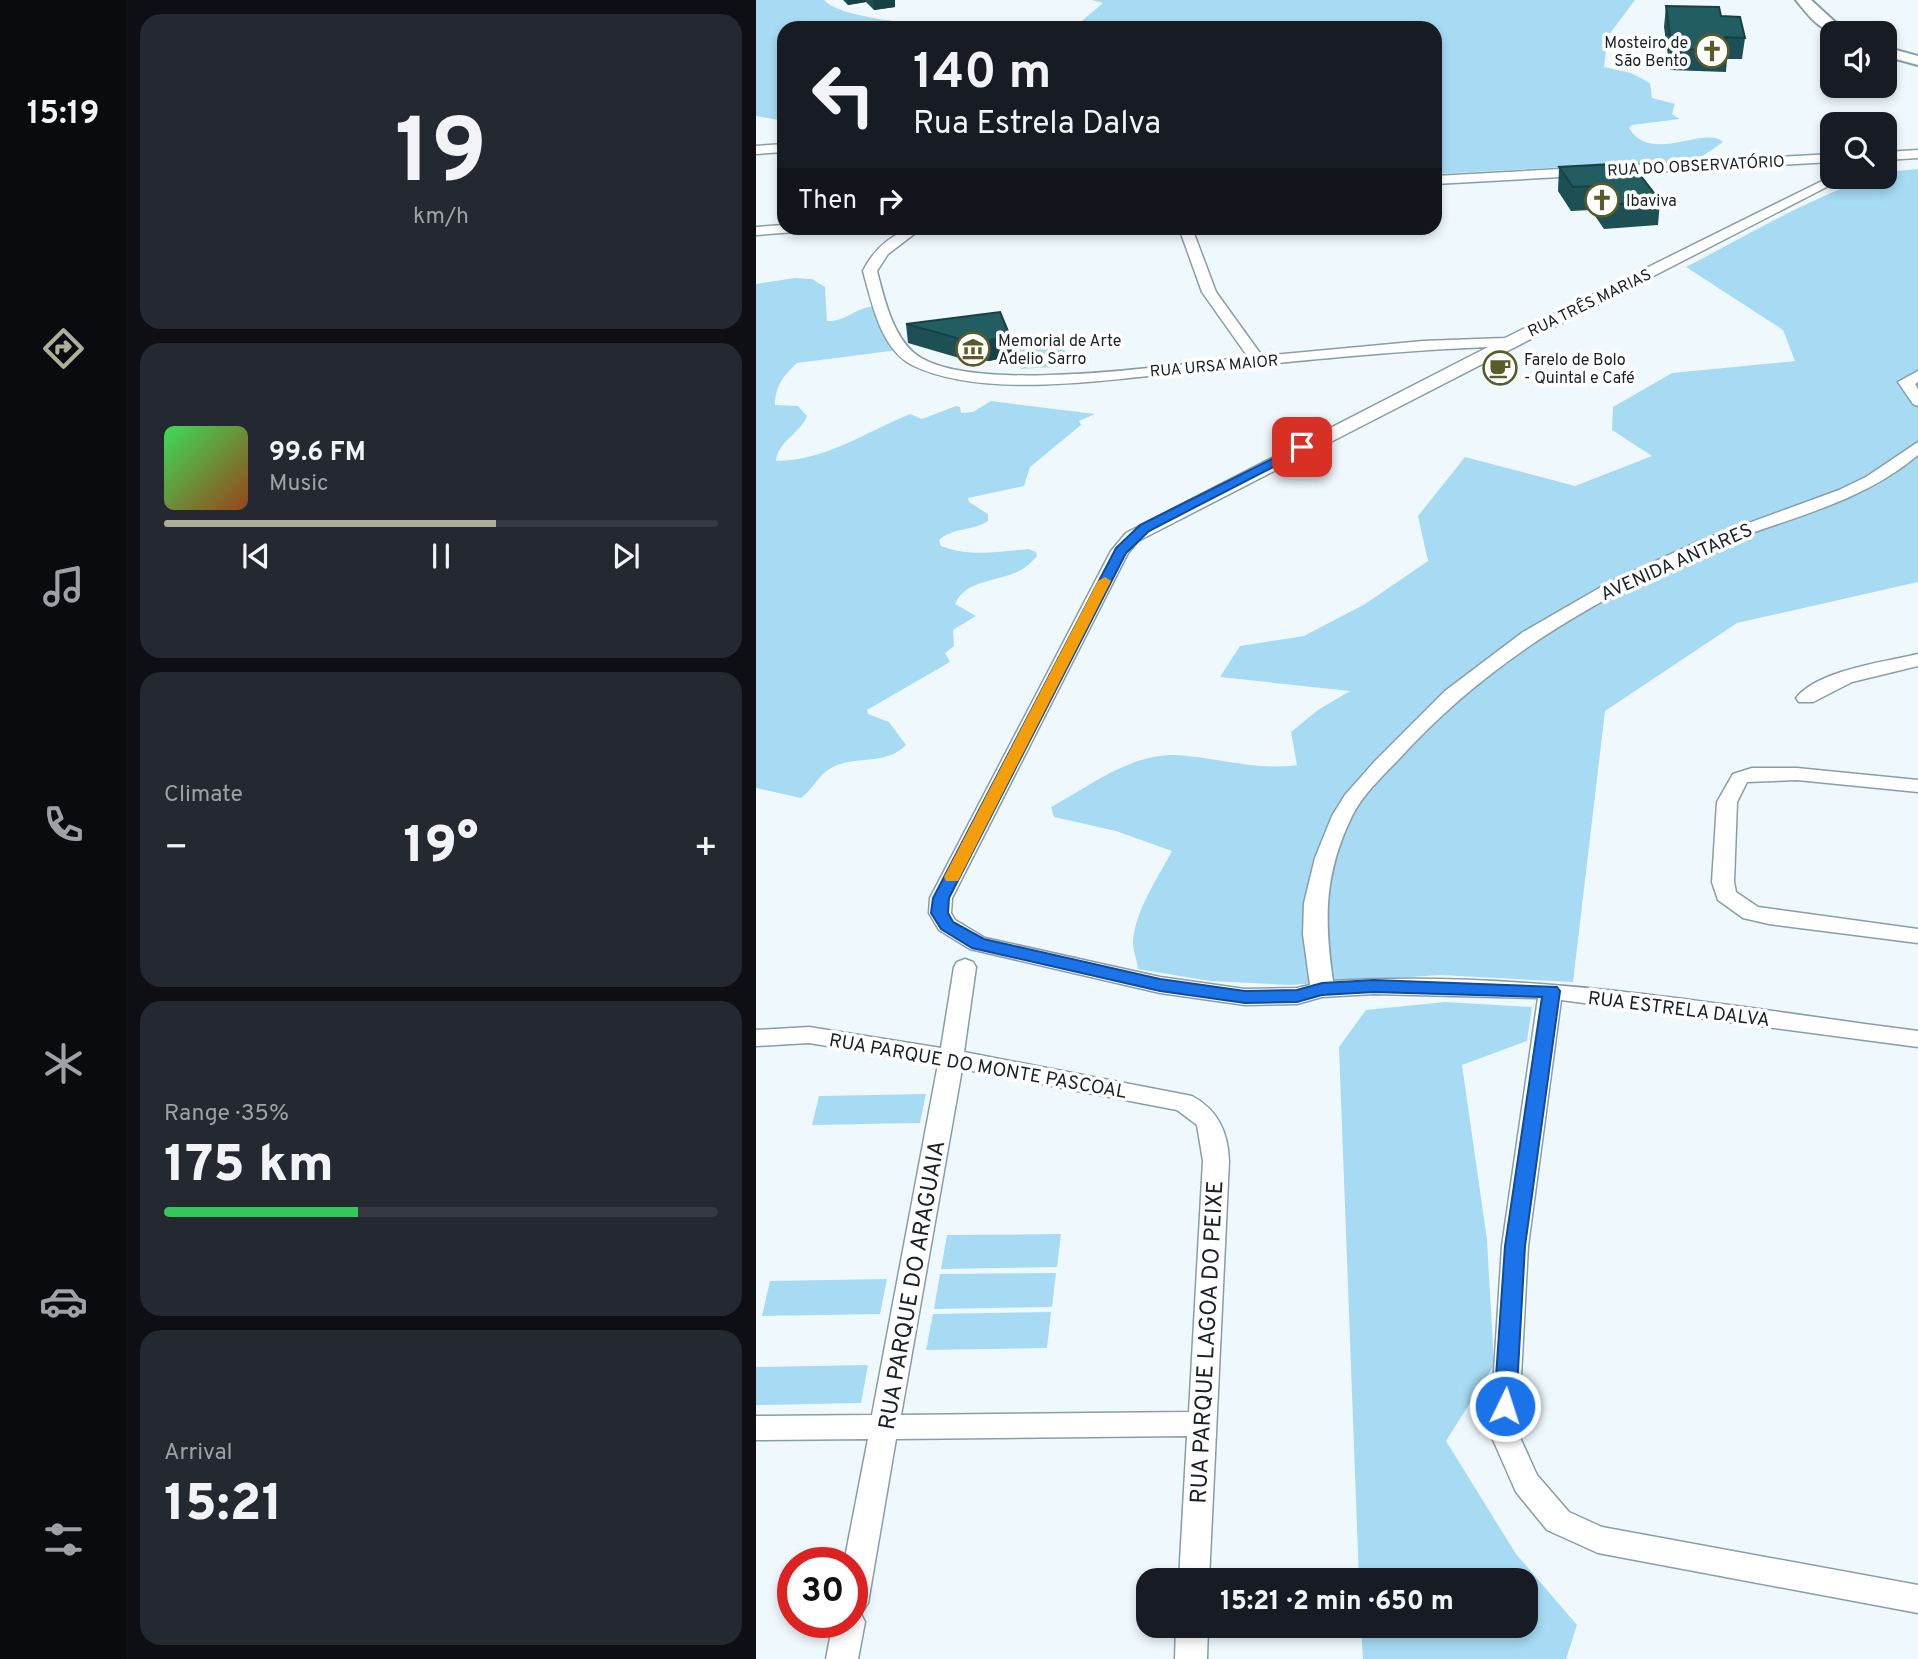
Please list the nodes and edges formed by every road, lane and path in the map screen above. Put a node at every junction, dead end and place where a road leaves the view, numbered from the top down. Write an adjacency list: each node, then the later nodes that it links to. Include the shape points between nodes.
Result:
1 (1803, 0): 2 (main road)
2 (1823, 21)
3 (1897, 55): 4 (main road)
4 (1918, 61)
5 (777, 148): 6 (street)
6 (756, 150)
7 (1918, 155): 8 (street)
8 (1897, 156)
9 (1820, 159): 10 (street, RUA DO OBSERVATÓRIO)
10 (1793, 160): 11 (street); 12 (street, RUA DO OBSERVATÓRIO)
11 (1820, 166)
12 (1442, 180)
13 (1820, 187): 18 (street, RUA TRÊS MARIAS)
14 (777, 229): 15 (street)
15 (756, 231)
16 (907, 235): 19 (street, RUA URSA MAIOR, via 881,254 870,271 896,340 904,353 919,363 989,377 1034,379)
17 (1188, 235): 19 (street, via 1209,292)
18 (1502, 345): 19 (street, RUA URSA MAIOR, via 1472,343); 26 (street, RUA TRÊS MARIAS, via 1132,537 1120,551 941,898 940,913)
19 (1258, 361)
20 (1918, 376): 21 (street, via 1906,382)
21 (1918, 401)
22 (1918, 447): 29 (street, AVENIDA ANTARES, via 1866,484 1704,545 1585,601 1494,660 1411,732 1348,806 1329,847 1314,916)
23 (1918, 660): 24 (street, via 1843,678)
24 (1806, 698)
25 (1918, 786): 27 (street, via 1768,771 1740,778 1727,802 1723,882 1726,895 1751,913)
26 (947, 925): 29 (street, RUA ESTRELA DALVA, via 978,944 1160,985 1245,997 1297,996)
27 (1918, 936)
28 (965, 967): 33 (street, RUA PARQUE DO ARAGUAIA)
29 (1322, 989): 30 (street, RUA ESTRELA DALVA, via 1401,986)
30 (1551, 991): 32 (street, RUA ESTRELA DALVA); 40 (street, via 1515,1246 1504,1433 1526,1483 1558,1521 1598,1540)
31 (756, 1038): 33 (street, RUA PARQUE DO MONTE PASCOAL, via 782,1032 813,1035)
32 (1918, 1039)
33 (952, 1058): 34 (street, RUA PARQUE DO MONTE PASCOAL, via 1183,1102); 36 (street, RUA PARQUE DO ARAGUAIA)
34 (1199, 1110): 35 (street, RUA PARQUE LAGOA DO PEIXE, via 1211,1123 1216,1150)
35 (1202, 1424): 36 (street); 39 (street, RUA PARQUE LAGOA DO PEIXE)
36 (885, 1426): 37 (street); 38 (street, RUA PARQUE DO ARAGUAIA)
37 (756, 1428)
38 (862, 1547)
39 (1196, 1568)
40 (1918, 1599)
41 (846, 1638): 43 (street)
42 (1192, 1638): 44 (street)
43 (842, 1659)
44 (1191, 1659)

